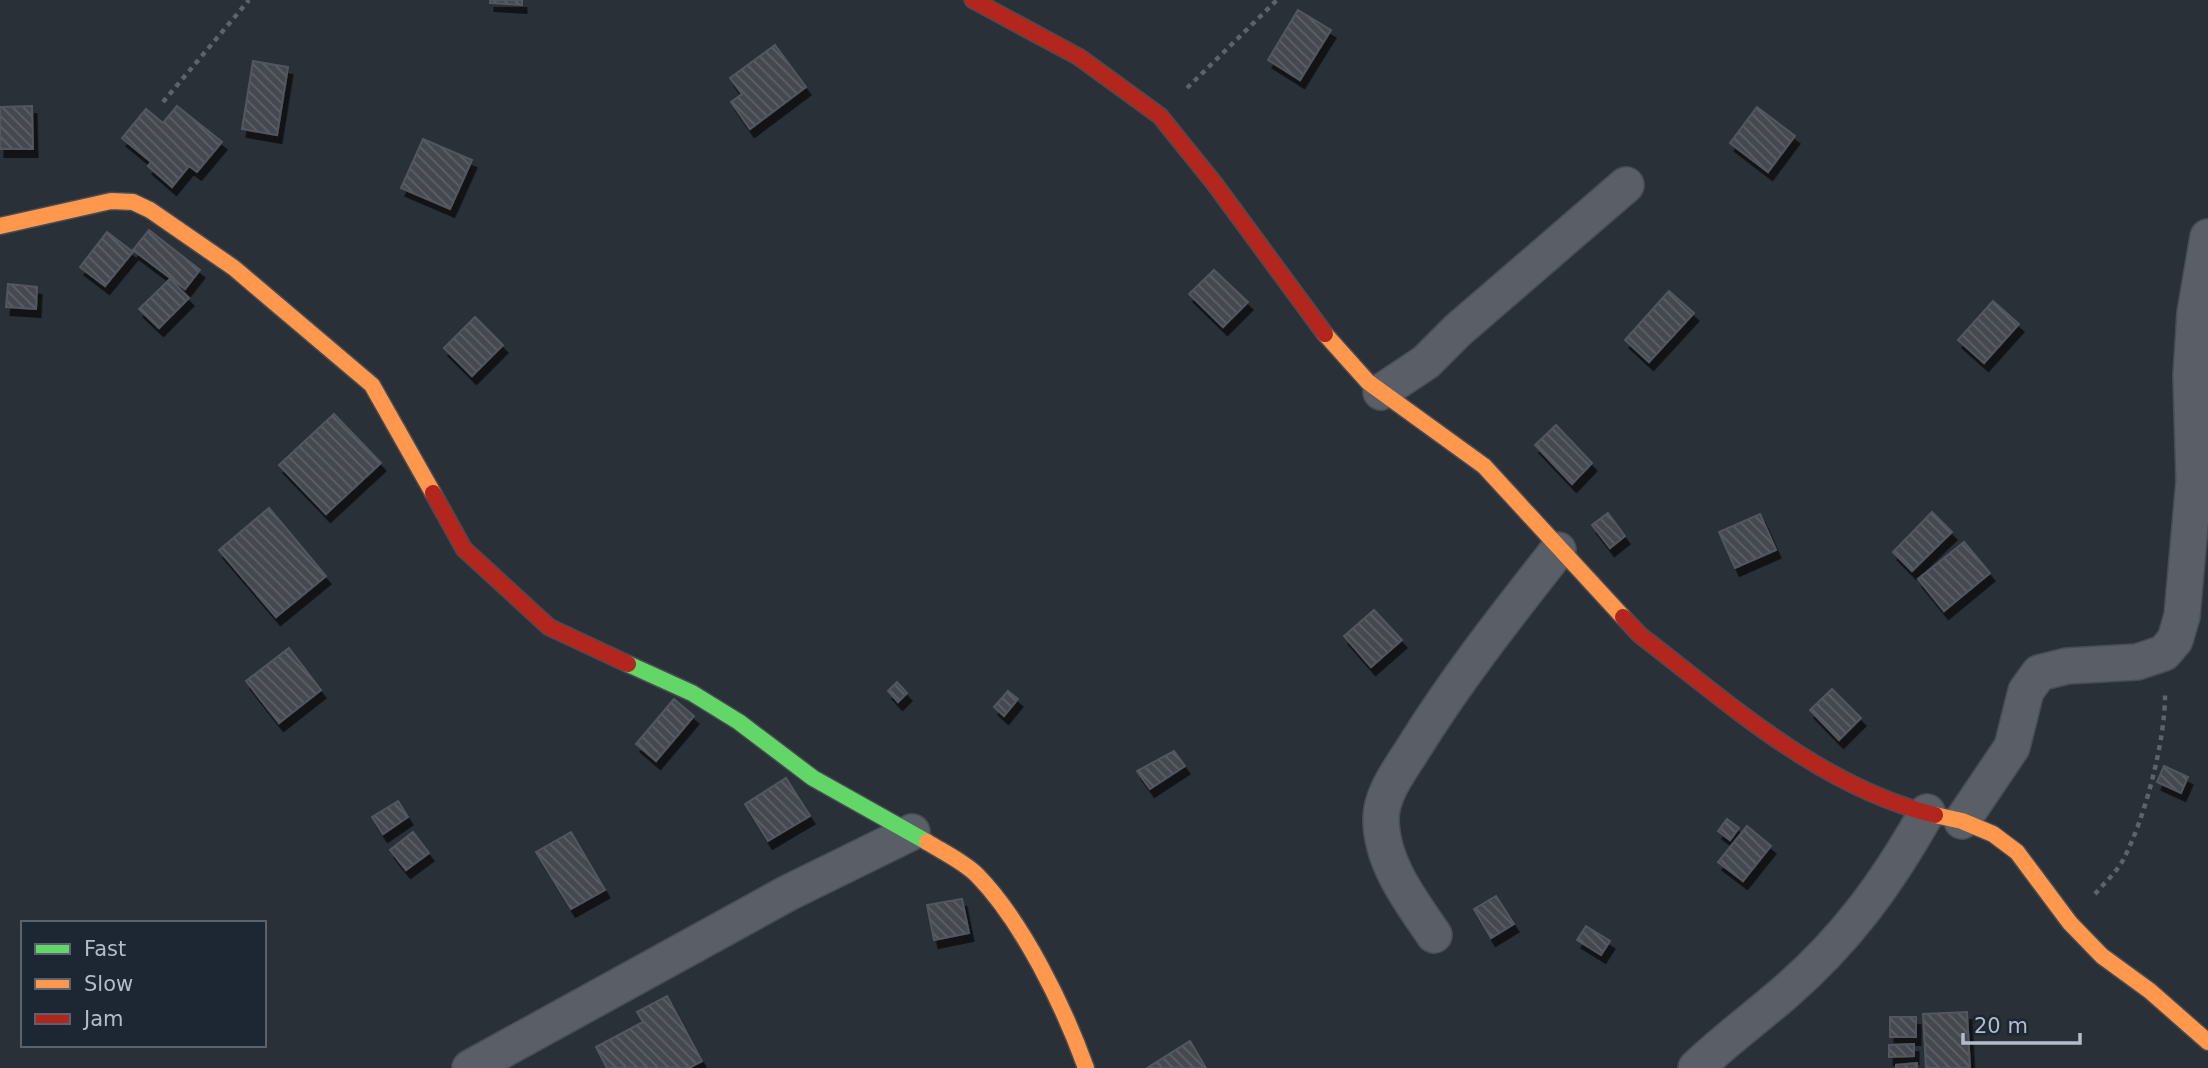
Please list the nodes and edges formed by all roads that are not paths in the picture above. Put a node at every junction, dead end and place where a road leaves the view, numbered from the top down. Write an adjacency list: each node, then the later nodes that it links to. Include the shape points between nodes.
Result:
1 (973, 0): 5 (street, via 1079,57 1160,116 1330,341)
2 (1626, 185): 5 (street, via 1426,362)
3 (0, 226): 9 (street, via 111,201 133,202 150,210 234,268 372,385 464,549 549,627 692,693 813,778)
4 (2208, 237): 8 (street, via 2195,313 2191,376 2194,481 2182,616 2175,640 2164,653 2137,662 2067,666 2039,673 2026,691 2012,747)
5 (1381, 392): 6 (street, via 1484,466)
6 (1558, 550): 7 (street, via 1640,635 1782,744 1847,784); 10 (street, via 1449,691 1389,789 1381,817 1383,846 1402,888)
7 (1927, 812): 8 (street); 14 (street, via 1892,875 1849,929 1783,995)
8 (1962, 821): 11 (street, via 1993,834 2017,852 2102,957 2150,991)
9 (912, 832): 12 (street, via 788,893); 13 (street, via 976,874 1008,913 1050,986)
10 (1434, 935)
11 (2208, 1042)
12 (470, 1068)
13 (1086, 1068)
14 (1696, 1068)

